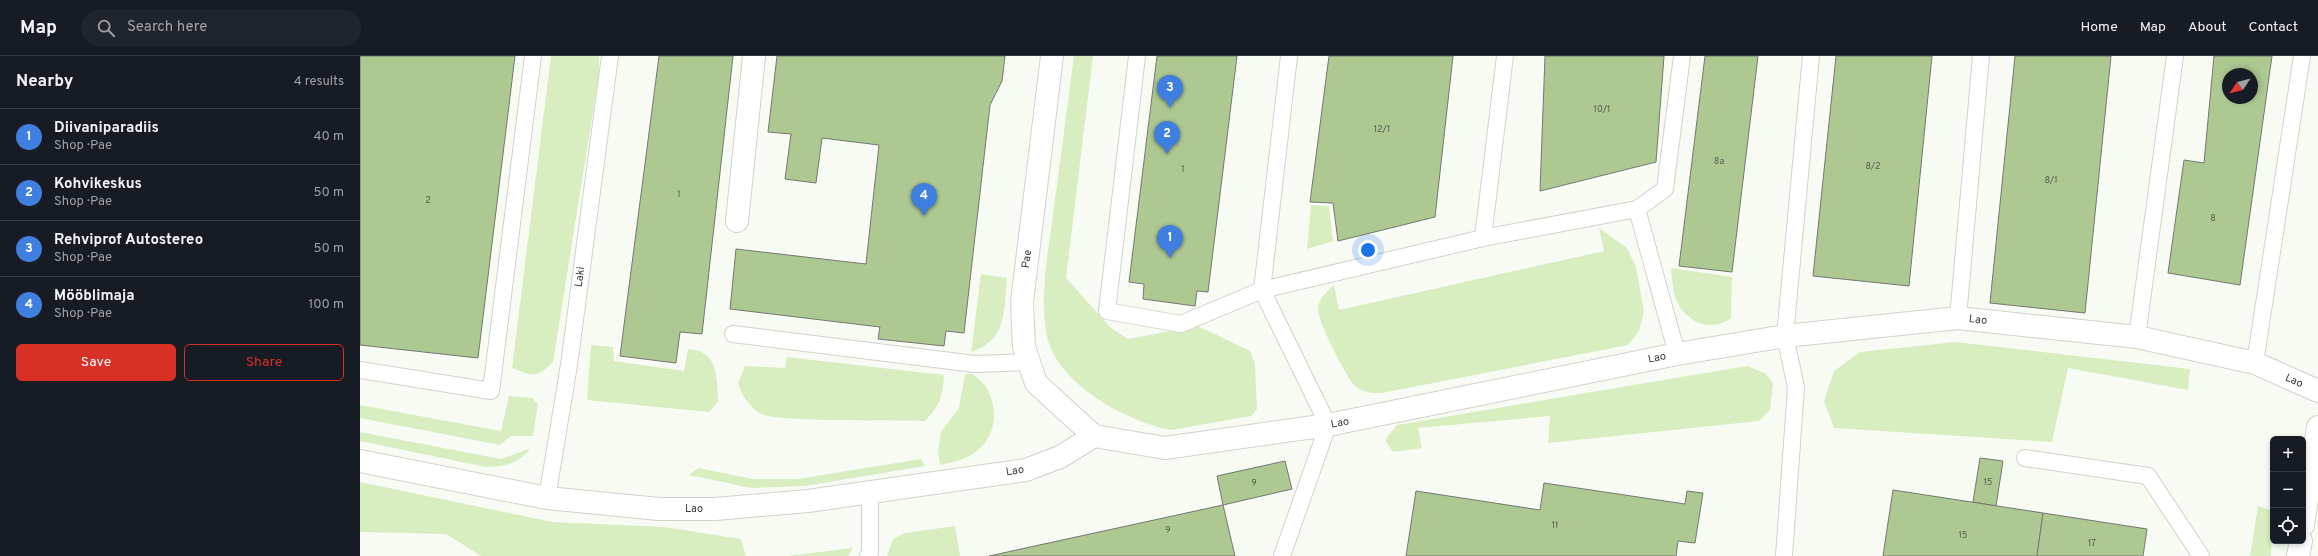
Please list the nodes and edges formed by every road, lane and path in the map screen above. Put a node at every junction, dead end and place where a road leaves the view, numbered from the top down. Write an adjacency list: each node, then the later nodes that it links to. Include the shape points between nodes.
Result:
1 (533, 56): 24 (lane, via 491,391)
2 (610, 56): 32 (lane, Laki, via 569,365)
3 (754, 56): 14 (street)
4 (1052, 56): 22 (street, Pae, via 1022,302 1024,347)
5 (1137, 56): 16 (lane, via 1107,312 1181,324)
6 (1289, 56): 16 (lane)
7 (1505, 56): 15 (lane)
8 (1682, 56): 13 (lane, via 1665,189)
9 (1811, 56): 19 (lane)
10 (1981, 56): 17 (lane)
11 (2175, 56): 20 (lane)
12 (2302, 56): 23 (lane)
13 (1636, 209): 15 (lane); 21 (lane)
14 (737, 221)
15 (1483, 238): 16 (lane)
16 (1262, 290): 26 (lane)
17 (1958, 318): 19 (street, Lao); 20 (street, Lao)
18 (733, 334): 22 (lane, via 975,364)
19 (1786, 336): 21 (street, Lao); 37 (lane, via 1796,387)
20 (2137, 337): 23 (street, Lao)
21 (1677, 354): 26 (street, Lao)
22 (1029, 362): 28 (street, Pae, via 1036,382)
23 (2255, 363): 25 (street, Lao)
24 (360, 370)
25 (2318, 391)
26 (1328, 426): 28 (street, Lao, via 1166,448); 36 (lane)
27 (2318, 427): 33 (street)
28 (1094, 436): 31 (street, Lao, via 1060,457 1026,470)
29 (2025, 458): 38 (lane, via 2148,476)
30 (360, 461): 32 (street, Lao)
31 (870, 492): 32 (street, Lao, via 808,501 715,509 659,509); 35 (lane)
32 (547, 498)
33 (2306, 508)
34 (2300, 544): 39 (street)
35 (868, 556)
36 (1282, 556)
37 (1784, 556)
38 (2201, 556)
39 (2298, 556)

